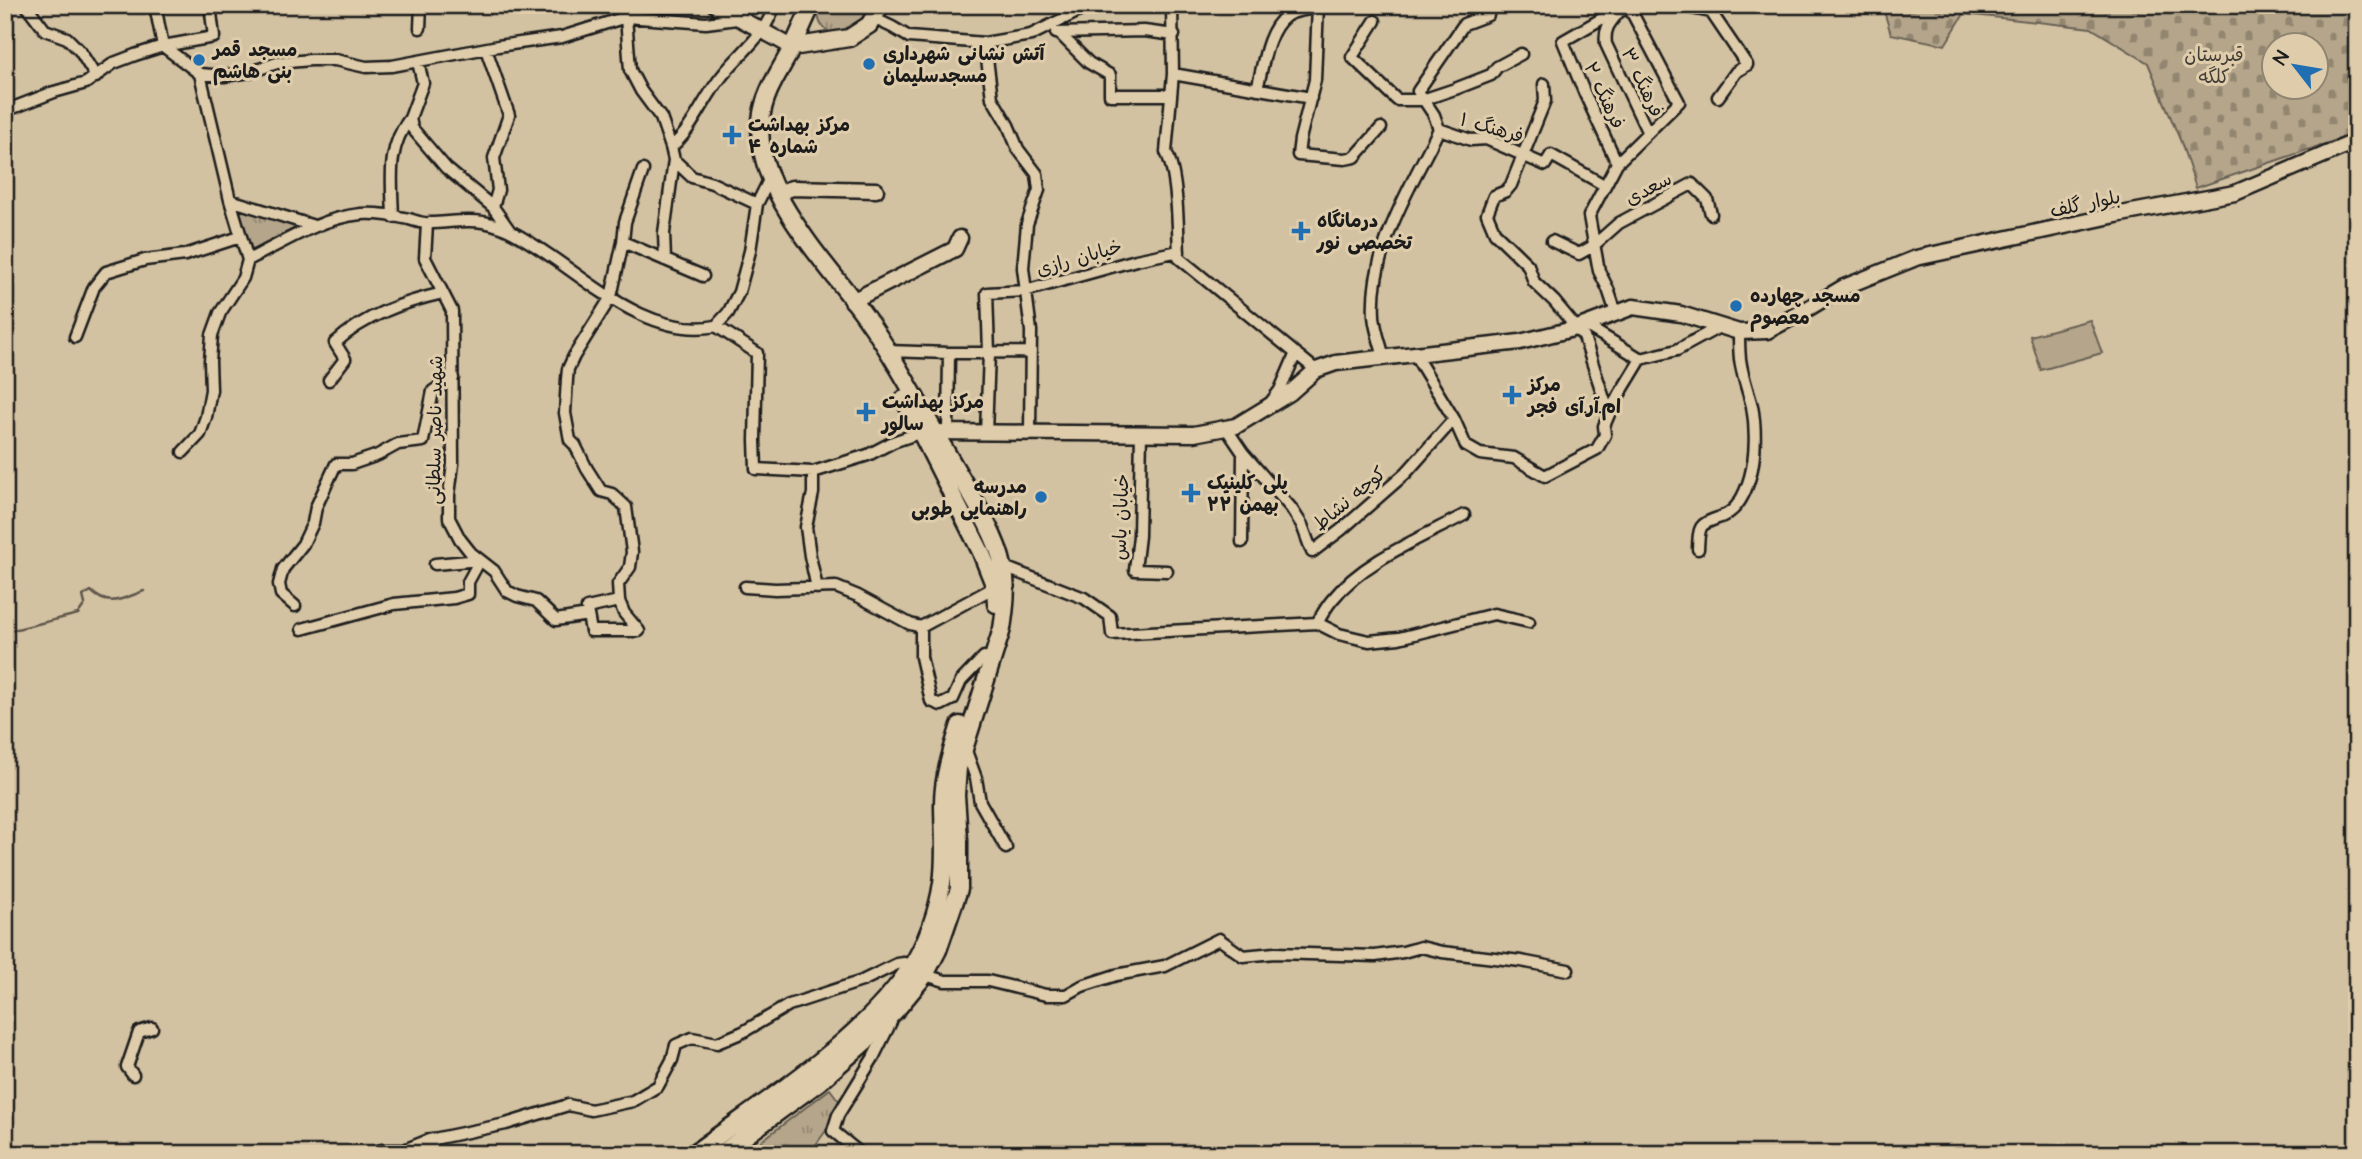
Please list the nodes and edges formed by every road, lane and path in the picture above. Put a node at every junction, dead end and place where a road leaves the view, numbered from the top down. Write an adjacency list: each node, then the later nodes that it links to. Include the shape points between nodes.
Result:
1 (26, 5): 35 (street, via 45,30 67,38 80,51)
2 (155, 5): 28 (street)
3 (210, 5): 28 (street, via 214,37)
4 (421, 5): 21 (street)
5 (715, 5): 19 (street)
6 (744, 5): 19 (street)
7 (774, 5): 22 (street)
8 (1091, 5): 24 (street)
9 (1172, 5): 25 (street)
10 (1686, 5): 16 (street)
11 (1720, 5): 16 (street)
12 (1319, 7): 37 (street, via 1286,16 1278,25); 40 (street)
13 (811, 8): 26 (main road, via 810,24); 29 (main road)
14 (1630, 8): 46 (street, فرهنگ ۳, via 1604,32); 46 (street, via 1679,102); 51 (street, فرهنگ ۲, via 1563,41)
15 (877, 12): 26 (main road, via 869,25 849,38); 27 (street, via 909,37)
16 (1711, 12): 39 (street, via 1747,65)
17 (1488, 15): 41 (street, via 1464,24 1418,91)
18 (626, 18): 19 (street, via 706,23); 30 (street, via 562,37); 48 (street, via 630,70 661,118)
19 (737, 19): 22 (street)
20 (1375, 21): 41 (street, via 1352,57 1397,100)
21 (420, 28)
22 (760, 32): 29 (street); 48 (street, via 721,76 684,136)
23 (1056, 33): 24 (street); 25 (street, via 1144,31); 38 (street, via 1110,75 1110,95)
24 (1031, 35): 27 (street)
25 (1174, 36): 34 (street)
26 (825, 42): 29 (main road)
27 (985, 43): 74 (street, via 992,98 1018,149 1037,174 1039,190 1027,224)
28 (163, 46): 33 (street); 35 (street, via 114,63)
29 (792, 47): 53 (main road, via 767,91 760,122 762,155)
30 (486, 48): 32 (street); 59 (street, via 509,114 494,158 498,190)
31 (1521, 54): 41 (street, via 1491,75)
32 (418, 62): 33 (street, via 366,66 312,60 224,76); 43 (street, via 423,83)
33 (200, 74): 57 (street)
34 (1173, 74): 37 (street); 38 (street)
35 (96, 77): 42 (street)
36 (1544, 84): 49 (street, via 1539,122)
37 (1257, 89): 40 (street)
38 (1170, 95): 70 (street, via 1166,152 1171,161)
39 (1718, 97)
40 (1311, 98): 44 (street, via 1298,155 1355,157)
41 (1422, 100): 45 (street)
42 (5, 111)
43 (410, 118): 59 (street, via 412,128 446,168); 61 (street, via 393,148)
44 (1381, 128)
45 (1438, 129): 49 (street, فرهنگ ۱); 90 (street, via 1396,214 1376,279 1374,317)
46 (1647, 131): 51 (street)
47 (2357, 141): 82 (street, بلوار گلف, via 2235,193 1916,258 1844,287 1767,331)
48 (671, 147): 50 (street)
49 (1523, 153): 54 (street, فرهنگ ۱, via 1545,165 1551,155); 80 (street, via 1511,185 1494,196 1487,214 1495,233 1528,265 1534,282)
50 (674, 160): 58 (street, via 692,177); 72 (street)
51 (1616, 163): 54 (street)
52 (643, 170): 68 (street)
53 (771, 176): 56 (main road); 58 (street)
54 (1604, 185): 69 (street, via 1589,216)
55 (876, 190): 56 (street, via 792,188)
56 (777, 193): 77 (main road)
57 (230, 200): 63 (street); 65 (street)
58 (757, 204): 79 (street, via 739,292)
59 (493, 207): 64 (street)
60 (1711, 214): 69 (street, سعدی, via 1707,199 1692,184 1619,223)
61 (393, 217): 62 (street); 63 (street, via 362,214)
62 (427, 224): 64 (street, via 481,220); 75 (street, شهید ناصر سلطانی, via 425,258)
63 (314, 226): 71 (street)
64 (510, 231): 76 (street)
65 (240, 237): 71 (street); 83 (street, via 106,272 94,287)
66 (960, 238): 77 (street, via 955,249)
67 (1552, 241): 69 (street, via 1578,254)
68 (623, 242): 72 (street); 76 (street)
69 (1593, 246): 78 (street)
70 (1179, 251): 74 (street, خیابان رازی); 88 (street, via 1179,258)
71 (248, 260): 103 (street, via 212,335 206,417 200,434)
72 (665, 260): 73 (street)
73 (703, 276)
74 (1025, 291): 85 (street); 87 (street, خیابان رازی, via 987,293)
75 (443, 293): 93 (street, شهید ناصر سلطانی, via 452,311); 94 (street, via 410,301 351,328 335,343 345,359)
76 (611, 298): 79 (street, via 674,327); 117 (street, via 568,369 565,413 570,440 601,491 626,507 632,551 630,567 618,584)
77 (852, 301): 84 (main road); 99 (main road, via 857,318)
78 (1616, 313): 80 (street); 81 (street, via 1633,307)
79 (716, 326): 105 (street, via 757,353 756,469)
80 (1581, 326): 89 (street, via 1520,342); 91 (street); 96 (street)
81 (1721, 326): 82 (street); 91 (street, via 1677,350)
82 (1739, 332): 109 (street, via 1740,360 1752,409 1751,475 1743,498 1725,516 1705,522)
83 (75, 337)
84 (887, 351): 86 (street); 99 (main road)
85 (1031, 352): 87 (street); 100 (street)
86 (949, 353): 87 (street); 99 (street)
87 (989, 353): 101 (street)
88 (1296, 353): 92 (street); 95 (street)
89 (1415, 355): 90 (street); 97 (street)
90 (1384, 358): 92 (street)
91 (1641, 359): 96 (street)
92 (1316, 369): 95 (street)
93 (453, 378): 110 (street, شهید ناصر سلطانی, via 449,518 460,539); 118 (street, via 433,391 423,441 398,444 352,464 336,464 308,534 279,584 281,594)
94 (329, 380)
95 (1267, 408): 98 (street)
96 (1609, 414): 97 (street, via 1597,449 1545,476 1514,458 1480,454 1466,446)
97 (1454, 419): 104 (street, کوچه نشاط, via 1406,472 1312,552 1291,508)
98 (1226, 428): 102 (street, via 1194,434); 104 (street, کوچه نشاط)
99 (935, 432): 101 (street); 105 (street, via 893,442); 108 (main road)
100 (1030, 432): 101 (street); 102 (street)
101 (986, 433)
102 (1140, 433): 113 (street, خیابان یاس, via 1136,570)
103 (183, 452)
104 (1243, 453): 107 (street)
105 (813, 472): 116 (street, via 806,527)
106 (1464, 515): 121 (street, via 1364,569 1331,600)
107 (1241, 542)
108 (989, 548): 112 (main road); 115 (main road)
109 (1698, 549)
110 (480, 560): 111 (street); 119 (street, شهید ناصر سلطانی, via 507,591 536,601 556,620); 123 (street, via 468,582 468,594 394,604)
111 (435, 564)
112 (1004, 567): 121 (street, via 1084,598 1110,616 1112,635); 124 (main road, via 1005,610)
113 (1167, 571)
114 (745, 587): 116 (street)
115 (995, 587): 122 (street); 124 (main road, via 997,608)
116 (817, 588): 122 (street, via 836,587)
117 (619, 601): 119 (street, via 587,608); 119 (street, via 639,631 591,631)
118 (295, 606)
119 (588, 615)
120 (1529, 622): 121 (street, via 1494,614 1369,641)
121 (1317, 623)
122 (921, 627): 124 (street, via 921,657 931,701 941,705 953,699 961,681)
123 (302, 629)
124 (988, 652): 125 (main road); 128 (main road, via 950,755 943,800 942,883)
125 (965, 747): 126 (street, via 980,802); 128 (main road, via 956,795 959,890 938,950)
126 (1006, 848)
127 (1568, 970): 128 (street, via 1421,947 1375,956 1243,956 1219,939 1164,966 1116,975 1066,995 1046,995 988,981 945,981)
128 (918, 971): 129 (main road); 132 (street, via 897,964 789,1005 717,1043 692,1038 676,1045 658,1086 633,1101 591,1110 568,1105); 136 (main road, via 843,1043)
129 (897, 1009): 137 (main road, via 819,1082); 138 (street, via 833,1132)
130 (152, 1028): 131 (street, via 139,1032 127,1067)
131 (133, 1075)
132 (429, 1140): 133 (street); 135 (street)
133 (403, 1152): 134 (street)
134 (368, 1154)
135 (435, 1154)
136 (694, 1154)
137 (721, 1154)
138 (860, 1154)

